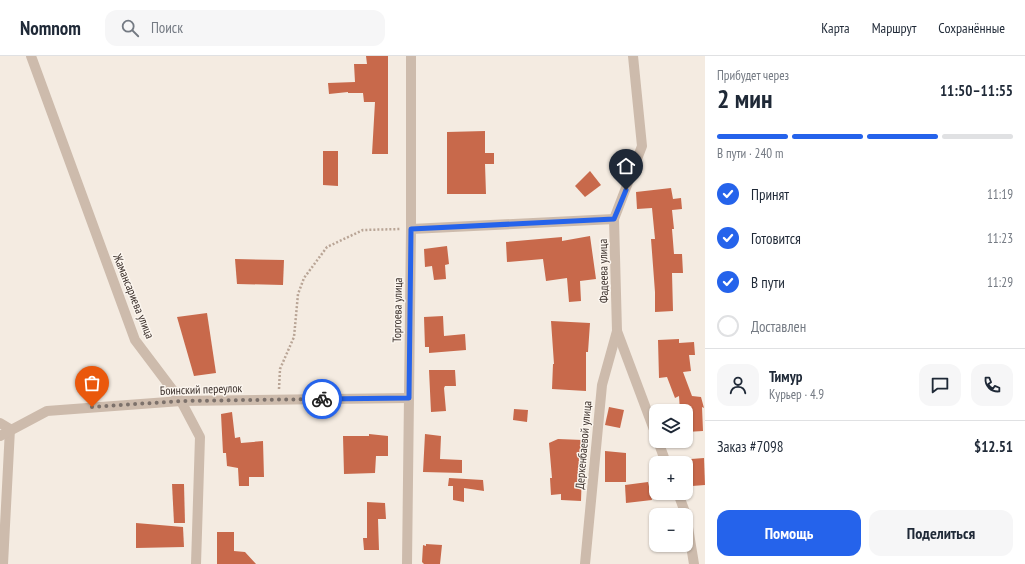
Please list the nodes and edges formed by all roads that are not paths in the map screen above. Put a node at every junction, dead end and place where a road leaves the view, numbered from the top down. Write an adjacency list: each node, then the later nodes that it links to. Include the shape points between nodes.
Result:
1 (31, 56): 8 (street, Жамансариева улица, via 135,340)
2 (411, 56): 5 (street, Торгоева улица)
3 (633, 56): 4 (street, Фадеева улица, via 642,146)
4 (614, 219): 5 (street); 6 (street, Фадеева улица)
5 (411, 229): 7 (street, Торгоева улица)
6 (617, 330): 9 (street, Фадеева улица); 17 (street, Деркенбаевой улица, via 602,384)
7 (409, 398): 8 (street, Боинский переулок); 16 (street, Торгоева улица)
8 (181, 401): 11 (street, Боинский переулок, via 47,410); 15 (street, Жамансариева улица, via 200,437)
9 (649, 416)
10 (0, 423): 11 (street)
11 (10, 429): 12 (street, Боинский переулок); 14 (street)
12 (0, 436)
13 (692, 552): 18 (street)
14 (2, 564)
15 (196, 564)
16 (407, 564)
17 (585, 564)
18 (694, 564)

